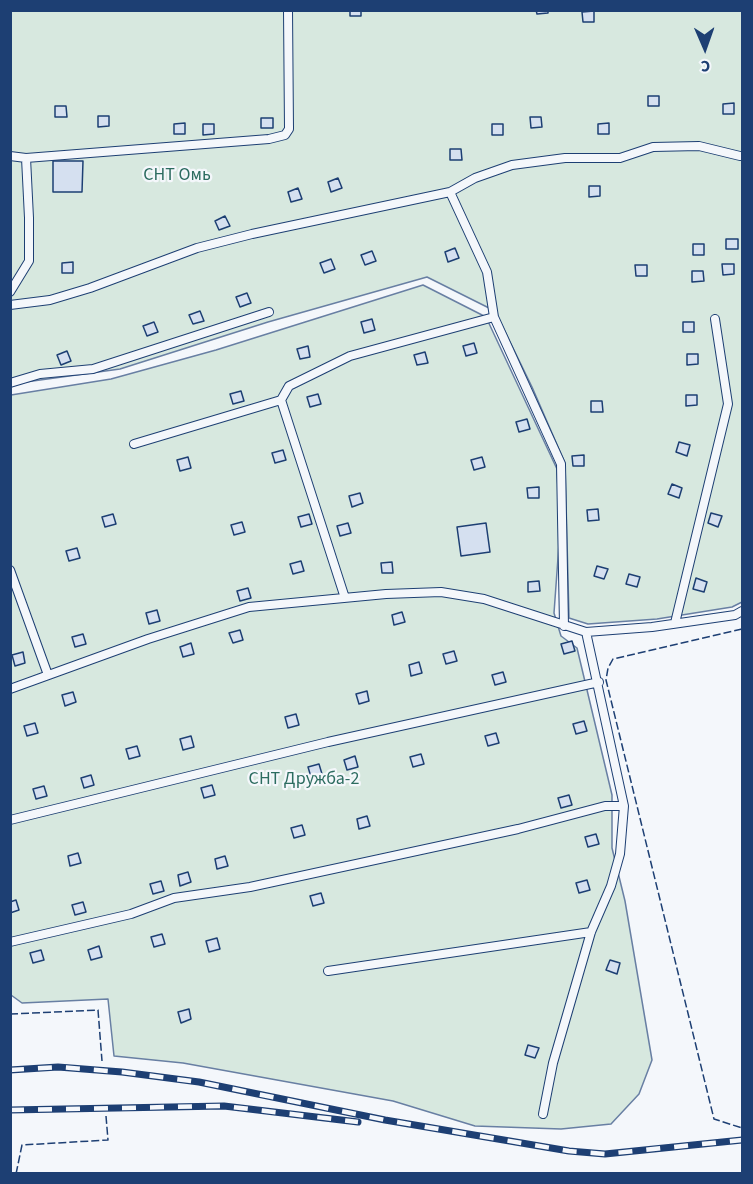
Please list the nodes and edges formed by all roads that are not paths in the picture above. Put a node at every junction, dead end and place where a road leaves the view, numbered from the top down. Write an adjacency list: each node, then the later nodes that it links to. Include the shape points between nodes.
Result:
1 (288, 10): 4 (lane, via 289,129 285,135)
2 (10, 156): 4 (lane)
3 (740, 156): 5 (lane, via 699,146 653,147 620,158 565,158 512,165)
4 (26, 158): 6 (lane, via 29,261)
5 (450, 192): 7 (lane, via 197,248 90,288 50,300); 9 (lane, via 487,272)
6 (10, 292)
7 (10, 305)
8 (269, 312): 11 (lane, via 93,369 40,374)
9 (494, 317): 12 (lane, via 350,356 289,386); 18 (lane, via 561,464)
10 (716, 319): 17 (lane, via 728,404)
11 (10, 383)
12 (281, 400): 13 (lane); 15 (lane)
13 (134, 444)
14 (10, 570): 20 (lane)
15 (345, 598): 18 (lane, via 441,592 484,599); 20 (lane, via 249,607)
16 (742, 611): 17 (lane)
17 (675, 623): 19 (lane)
18 (564, 626): 19 (lane)
19 (586, 632): 21 (lane)
20 (48, 675): 22 (lane)
21 (598, 682): 23 (lane); 24 (lane, via 328,742)
22 (10, 689)
23 (624, 806): 25 (lane, via 620,854); 26 (lane, via 605,806 518,830 250,887 174,898 120,917)
24 (10, 820)
25 (591, 932): 27 (lane); 28 (lane, via 553,1064)
26 (10, 942)
27 (328, 971)
28 (543, 1114)

